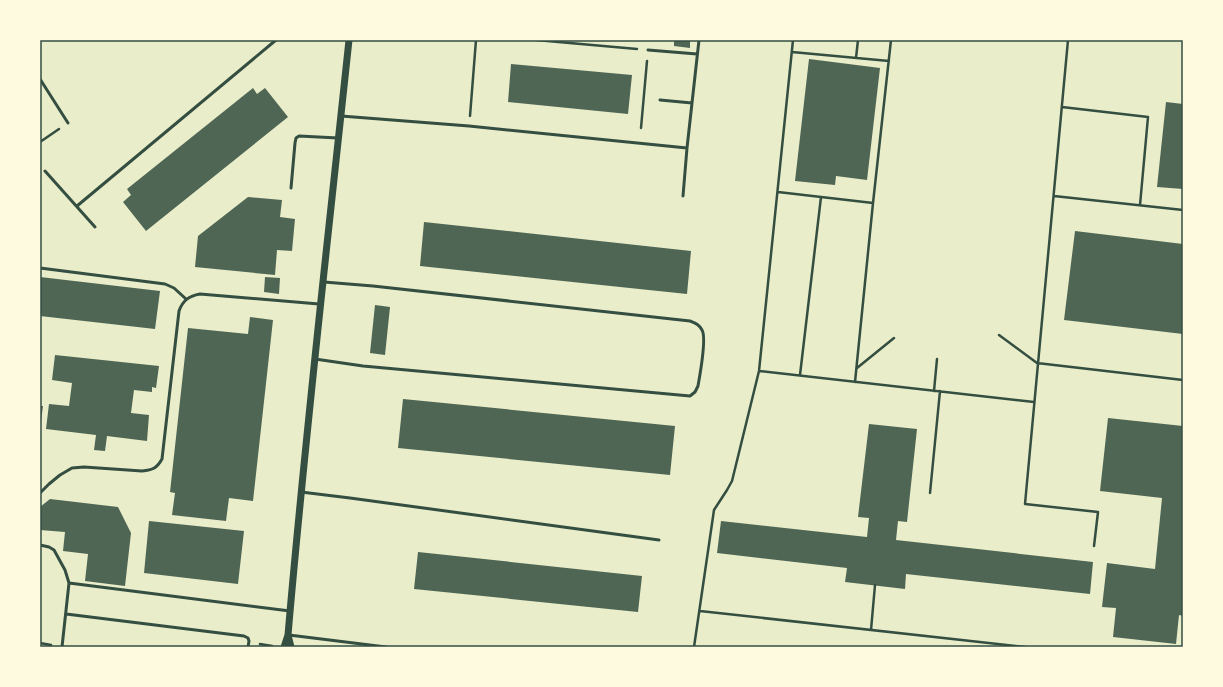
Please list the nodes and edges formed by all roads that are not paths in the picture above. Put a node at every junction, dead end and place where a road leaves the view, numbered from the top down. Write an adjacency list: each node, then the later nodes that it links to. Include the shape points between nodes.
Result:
1 (276, 40): 16 (lane)
2 (349, 40): 9 (street)
3 (699, 40): 5 (lane)
4 (648, 50): 5 (lane)
5 (697, 54): 8 (lane)
6 (40, 79): 10 (lane)
7 (660, 100): 8 (lane)
8 (692, 103): 12 (lane)
9 (341, 116): 11 (street); 12 (lane)
10 (68, 123)
11 (338, 138): 14 (lane, via 296,138); 19 (street)
12 (687, 148): 15 (lane)
13 (45, 171): 16 (lane)
14 (290, 188)
15 (683, 196)
16 (77, 206): 17 (lane)
17 (95, 227)
18 (40, 268): 20 (lane, via 165,284)
19 (322, 282): 21 (street); 22 (lane, via 690,321 698,324 703,331 704,339 698,386 690,396)
20 (186, 299): 21 (lane, via 200,294); 24 (lane, via 180,311 162,459 158,466 142,471 72,468)
21 (320, 304): 22 (street)
22 (315, 360): 23 (street)
23 (301, 492): 25 (lane); 28 (street)
24 (40, 493)
25 (658, 540)
26 (40, 546): 27 (lane, via 54,550)
27 (69, 583): 28 (lane); 29 (lane)
28 (290, 611): 30 (street)
29 (66, 614): 31 (lane); 32 (lane, via 244,636 248,638)
30 (288, 635): 33 (street); 34 (street); 35 (lane)
31 (62, 647)
32 (248, 647)
33 (284, 647)
34 (291, 647)
35 (386, 647)

